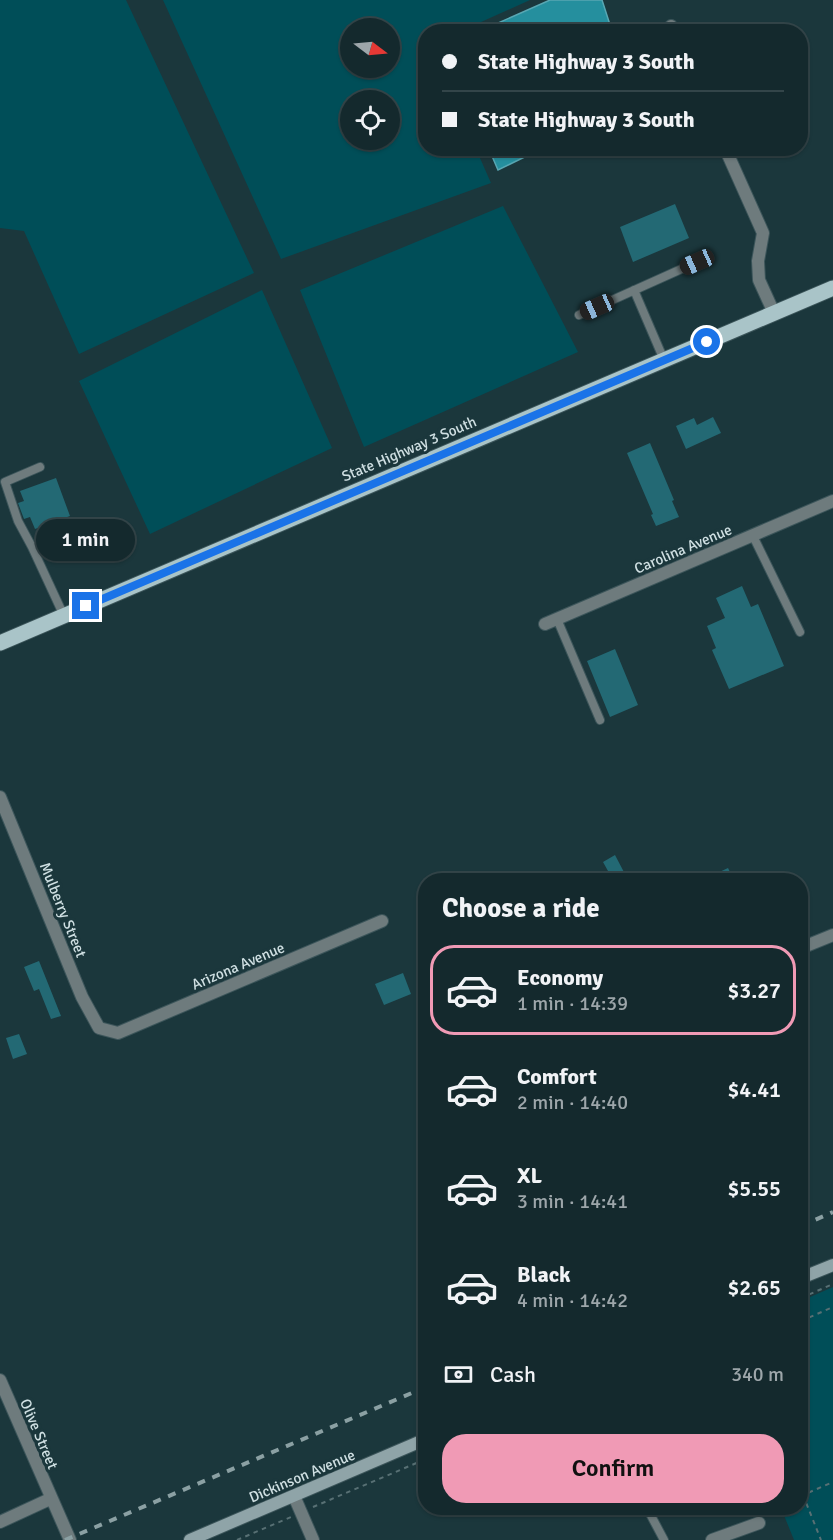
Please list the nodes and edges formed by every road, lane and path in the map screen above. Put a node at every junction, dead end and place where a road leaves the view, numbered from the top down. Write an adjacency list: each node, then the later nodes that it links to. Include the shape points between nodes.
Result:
1 (729, 156): 5 (street, via 763,233 759,280)
2 (697, 262): 4 (lane)
3 (833, 288): 5 (main road, State Highway 3 South)
4 (634, 290): 6 (lane); 7 (lane)
5 (774, 313): 7 (main road, State Highway 3 South)
6 (579, 315)
7 (664, 360): 13 (main road, State Highway 3 South)
8 (40, 467): 12 (lane, via 5,482)
9 (833, 501): 11 (street, Carolina Avenue)
10 (86, 529): 12 (lane)
11 (753, 536): 14 (street, Carolina Avenue); 15 (lane)
12 (32, 547): 13 (lane)
13 (64, 616): 16 (main road, State Highway 3 South)
14 (551, 621): 17 (lane)
15 (800, 632)
16 (0, 643)
17 (600, 720)
18 (0, 797): 22 (street, Mulberry Street, via 82,997 99,1028)
19 (382, 921): 22 (street, Arizona Avenue, via 118,1033)
20 (833, 935): 21 (street)
21 (808, 945)
22 (105, 1029)
23 (833, 1264): 24 (street)
24 (808, 1275)
25 (833, 1284): 26 (path)
26 (808, 1295)
27 (833, 1307): 28 (path)
28 (808, 1318)
29 (0, 1380): 35 (street, Olive Street)
30 (418, 1442): 34 (street, Dickinson Avenue)
31 (418, 1462): 37 (path)
32 (833, 1482): 33 (path)
33 (808, 1492)
34 (294, 1496): 37 (street); 42 (street, Dickinson Avenue)
35 (50, 1499): 39 (street); 41 (street, Olive Street)
36 (808, 1509): 47 (path)
37 (301, 1512): 43 (path); 44 (street)
38 (651, 1515): 45 (lane)
39 (0, 1522)
40 (759, 1523): 46 (street)
41 (70, 1540)
42 (190, 1540)
43 (237, 1540)
44 (314, 1540)
45 (664, 1540)
46 (712, 1540)
47 (821, 1540)

